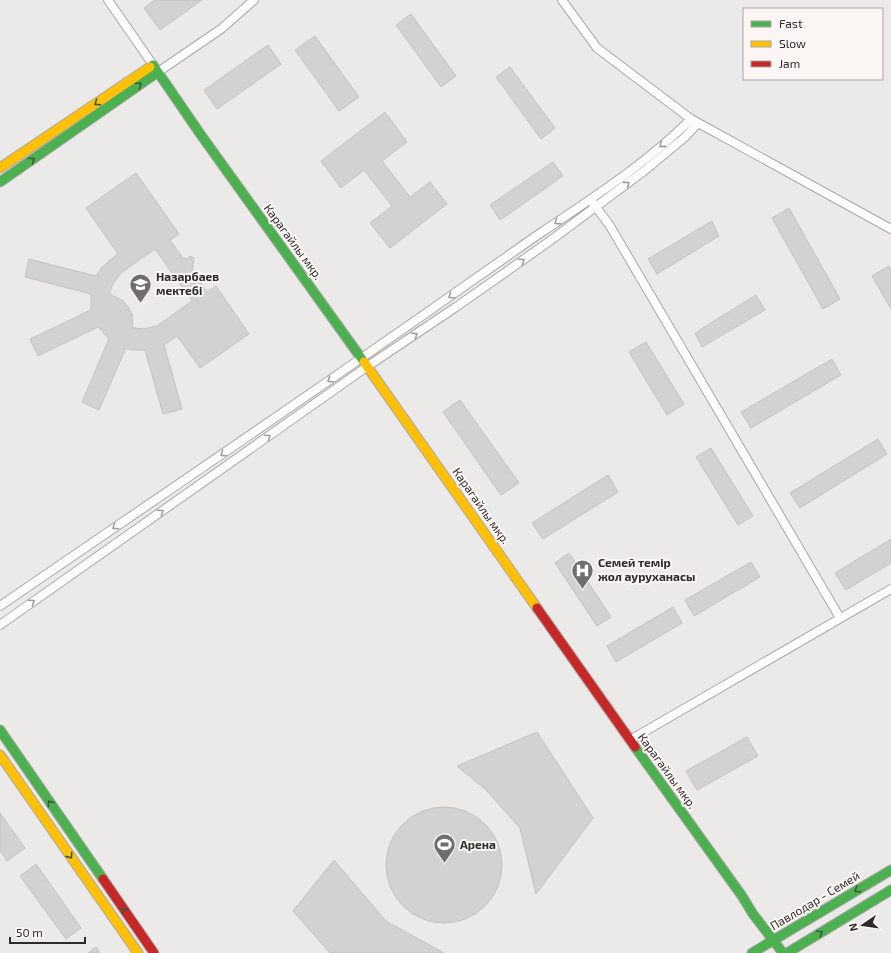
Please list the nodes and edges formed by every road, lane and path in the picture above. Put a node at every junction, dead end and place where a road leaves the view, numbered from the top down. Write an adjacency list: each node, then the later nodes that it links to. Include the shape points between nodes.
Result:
1 (108, 0): 4 (street)
2 (254, 0): 4 (street, via 221,29)
3 (562, 0): 5 (street, via 597,48)
4 (155, 69): 6 (main road, one-way to 6); 7 (main road, one-way to 4); 11 (main road, Карагайлы мкр.)
5 (695, 121): 8 (street, one-way to 8); 9 (street, one-way to 5, via 684,138); 10 (street)
6 (0, 168)
7 (0, 182)
8 (590, 200): 9 (street); 11 (street, one-way to 11)
9 (596, 207): 12 (street, one-way to 9); 15 (street)
10 (891, 230)
11 (362, 358): 12 (main road, Карагайлы мкр.); 14 (street, one-way to 14)
12 (368, 366): 16 (street, one-way to 12); 18 (main road, Карагайлы мкр.)
13 (891, 588): 15 (street)
14 (0, 606)
15 (840, 618): 18 (street)
16 (0, 625)
17 (0, 730): 24 (main road, one-way to 17)
18 (630, 740): 22 (main road, Карагайлы мкр.)
19 (0, 755): 23 (main road, one-way to 23)
20 (891, 870): 22 (main road, Павлодар - Семей, one-way to 22)
21 (891, 890): 27 (main road, one-way to 21)
22 (774, 940): 25 (main road, Павлодар - Семей); 26 (main road, Карагайлы мкр.)
23 (138, 953)
24 (154, 953)
25 (752, 953)
26 (783, 953)
27 (787, 953)

